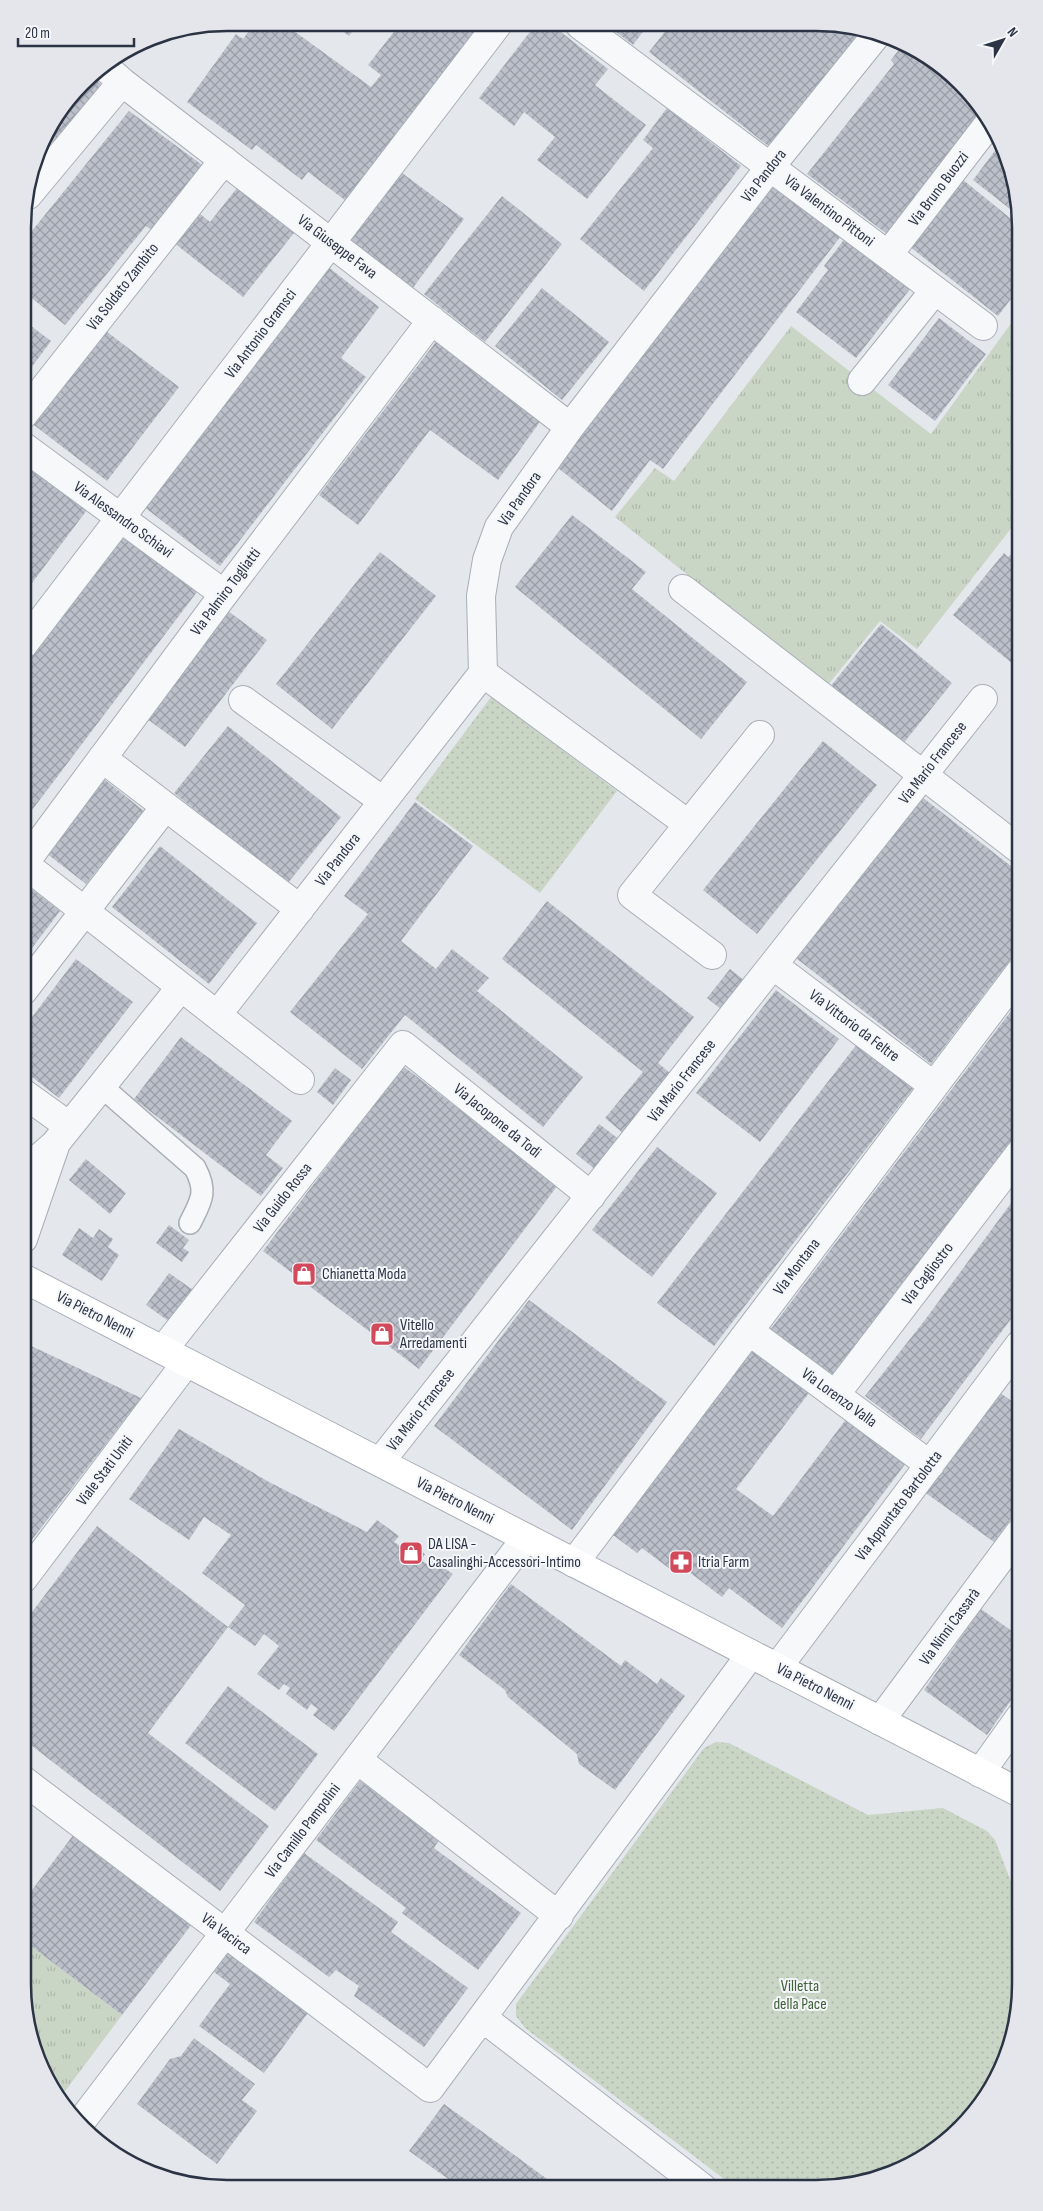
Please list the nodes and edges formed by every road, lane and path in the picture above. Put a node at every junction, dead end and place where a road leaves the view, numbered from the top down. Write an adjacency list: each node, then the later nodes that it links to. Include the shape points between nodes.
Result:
1 (493, 31): 9 (street, Via Antonio Gramsci)
2 (588, 31): 8 (street, Via Valentino Pittoni)
3 (872, 40): 8 (street, Via Pandora)
4 (113, 74): 6 (street, Via Giuseppe Fava); 7 (street)
5 (985, 129): 10 (street, Via Bruno Buozzi)
6 (224, 160): 9 (street, Via Giuseppe Fava); 15 (street, Via Soldato Zambito)
7 (45, 161)
8 (770, 167): 10 (street, Via Valentino Pittoni); 16 (street, Via Pandora)
9 (331, 242): 12 (street, Via Giuseppe Fava); 18 (street, Via Antonio Gramsci)
10 (888, 255): 11 (street, Via Valentino Pittoni)
11 (935, 290): 13 (street, Via Valentino Pittoni); 14 (street)
12 (432, 320): 16 (street, Via Giuseppe Fava); 20 (street, Via Palmiro Togliatti)
13 (983, 326)
14 (862, 381)
15 (31, 405)
16 (570, 427): 22 (street, Via Pandora, via 499,527 487,560 481,596)
17 (31, 452): 18 (street, Via Alessandro Schiavi)
18 (120, 517): 20 (street, Via Alessandro Schiavi); 21 (street, Via Antonio Gramsci)
19 (683, 589): 27 (street)
20 (224, 594): 26 (street, Via Palmiro Togliatti)
21 (31, 634)
22 (483, 673): 28 (street, Via Pandora); 30 (street)
23 (983, 699): 27 (street, Via Mario Francese)
24 (243, 700): 28 (street)
25 (760, 735): 30 (street)
26 (102, 758): 29 (street); 32 (street, Via Palmiro Togliatti)
27 (924, 776): 31 (street); 37 (street, Via Mario Francese)
28 (383, 801): 34 (street, Via Pandora)
29 (166, 807): 34 (street); 35 (street)
30 (688, 824): 36 (street, via 632,895)
31 (1012, 844)
32 (31, 853)
33 (31, 870): 35 (street)
34 (300, 909): 41 (street, Via Pandora)
35 (84, 912): 38 (street); 40 (street)
36 (712, 955)
37 (774, 966): 45 (street, Via Vittorio da Feltre); 50 (street, Via Mario Francese)
38 (31, 981)
39 (1012, 983): 45 (street, Via Montana)
40 (181, 987): 41 (street); 44 (street)
41 (217, 1015): 43 (street)
42 (403, 1045): 50 (street, Via Jacopone da Todi); 56 (street, Via Guido Rossa)
43 (300, 1080)
44 (101, 1086): 47 (street); 52 (lane, via 195,1168 203,1197)
45 (934, 1086): 54 (street, Via Montana)
46 (31, 1102): 47 (street)
47 (62, 1135): 48 (street); 51 (street)
48 (31, 1164)
49 (1012, 1164): 57 (street, Via Cagliostro)
50 (591, 1196): 58 (street, Via Mario Francese)
51 (31, 1218)
52 (190, 1223)
53 (31, 1282): 56 (main road, Via Pietro Nenni)
54 (749, 1331): 57 (street, Via Lorenzo Valla); 62 (street, Via Montana)
55 (1012, 1355): 59 (street, Via Appuntato Bartolotta)
56 (175, 1356): 58 (main road, Via Pietro Nenni); 63 (street, Viale Stati Uniti)
57 (836, 1395): 59 (street, Via Lorenzo Valla)
58 (380, 1462): 60 (main road, Via Pietro Nenni)
59 (930, 1465): 65 (street, Via Appuntato Bartolotta)
60 (526, 1538): 62 (main road, Via Pietro Nenni); 68 (street, Via Camillo Pampolini)
61 (1012, 1543): 66 (street, Via Ninni Cassarà)
62 (574, 1563): 64 (main road, Via Pietro Nenni)
63 (31, 1567)
64 (751, 1654): 65 (main road, Via Pietro Nenni); 72 (street)
65 (777, 1668): 66 (main road, Via Pietro Nenni)
66 (880, 1722): 69 (main road, Via Pietro Nenni)
67 (1012, 1728): 69 (street)
68 (358, 1760): 72 (street); 73 (street, Via Camillo Pampolini)
69 (980, 1773): 71 (main road, Via Pietro Nenni)
70 (31, 1787): 73 (street, Via Vacirca)
71 (1012, 1789)
72 (559, 1916): 74 (street)
73 (225, 1934): 74 (street, Via Vacirca, via 430,2088); 75 (street, Via Camillo Pampolini)
74 (483, 2018): 76 (street)
75 (84, 2117)
76 (693, 2180)

